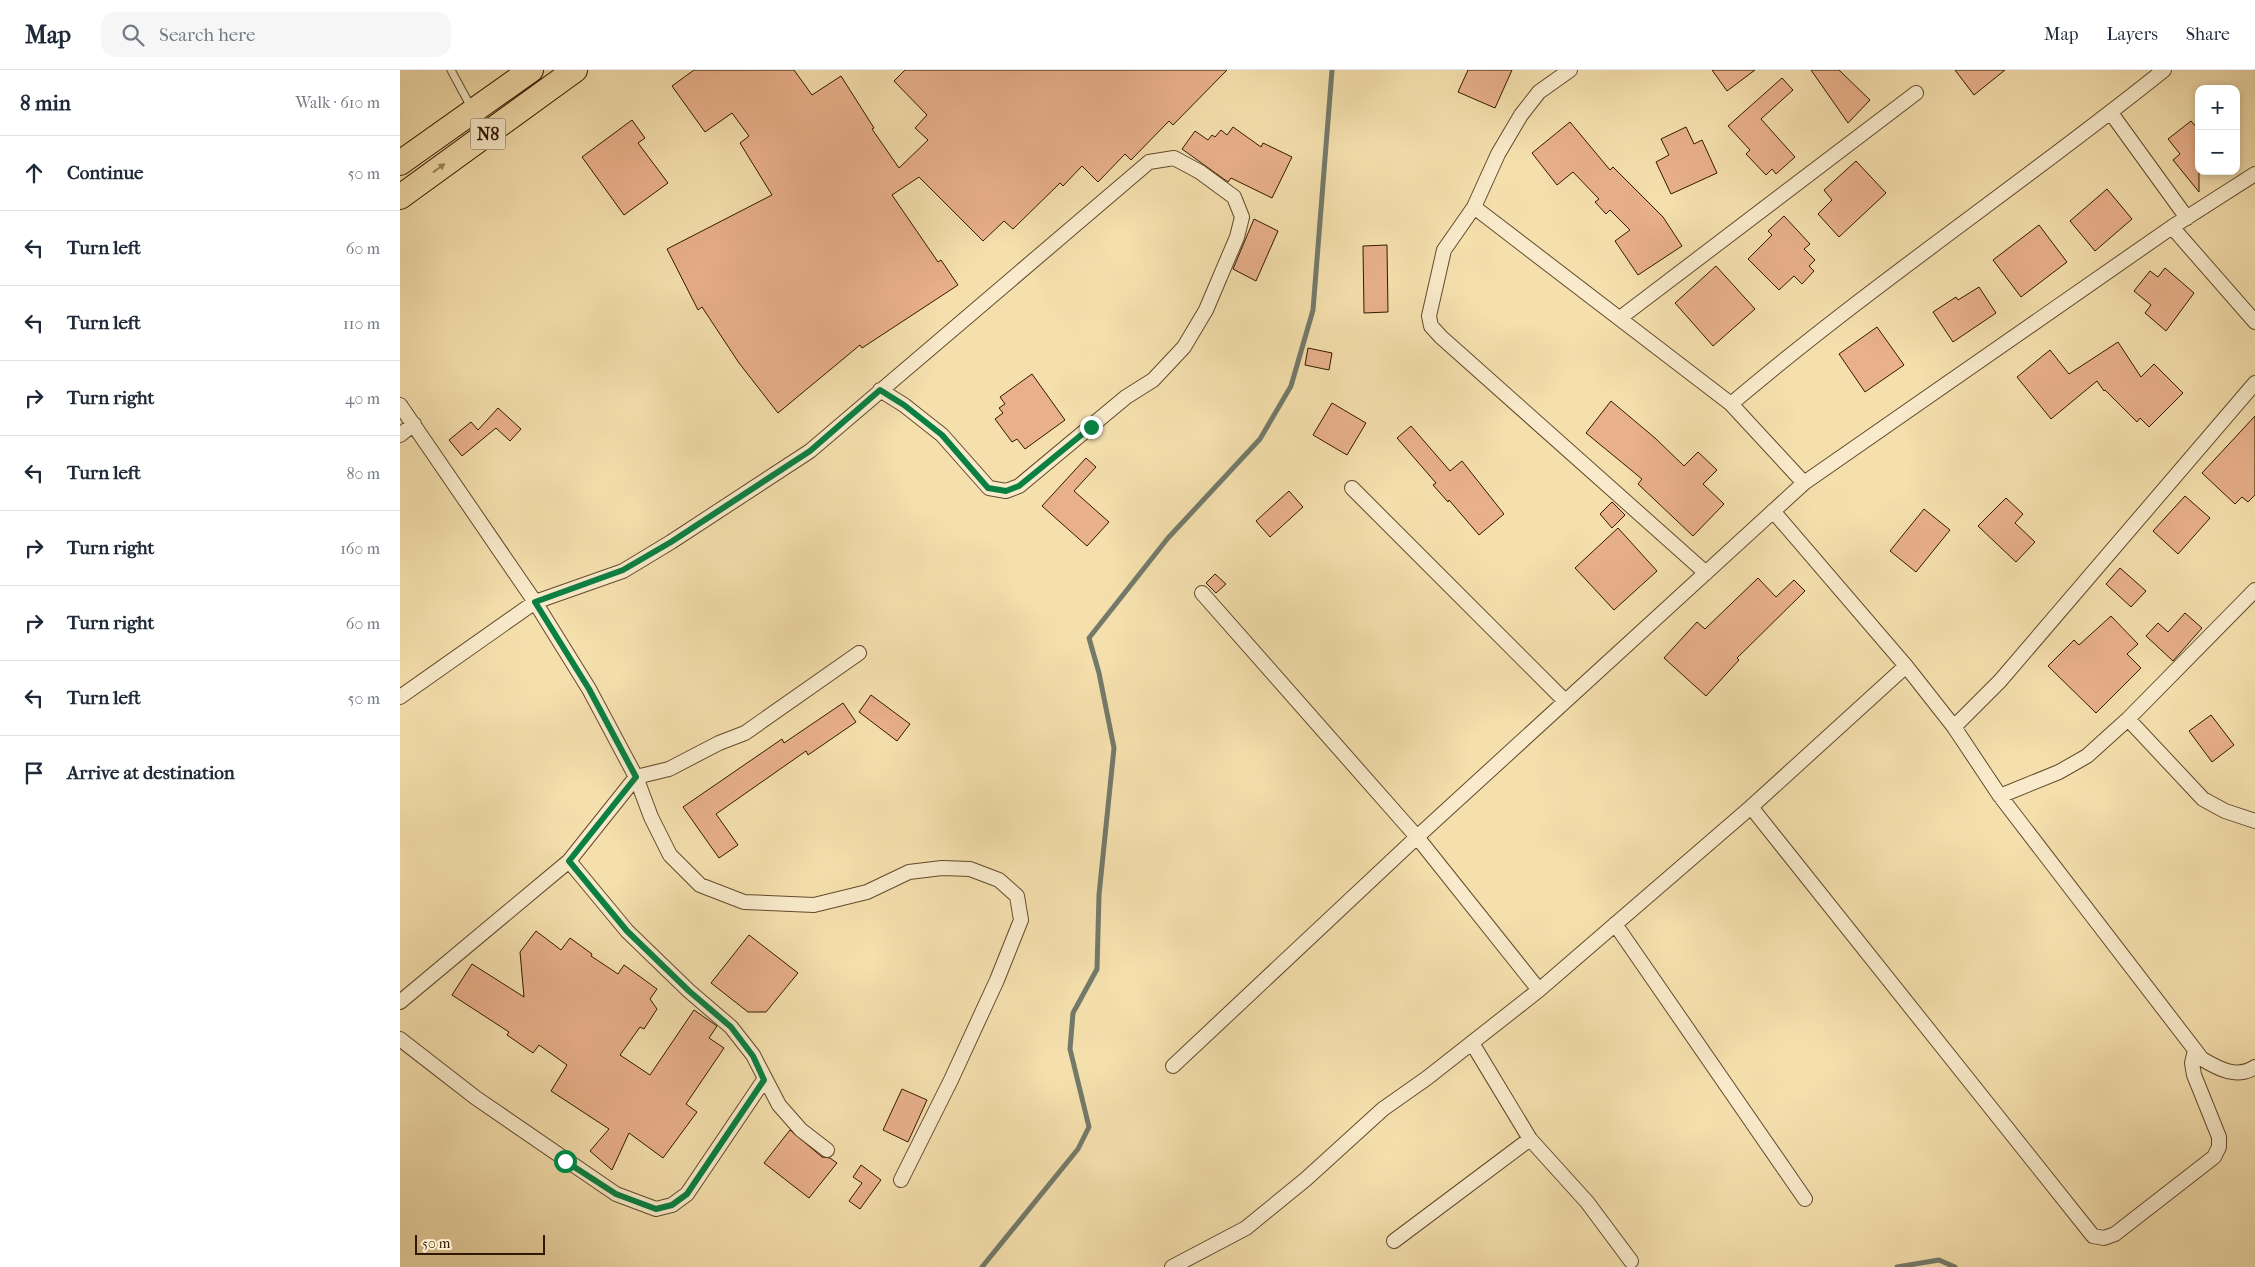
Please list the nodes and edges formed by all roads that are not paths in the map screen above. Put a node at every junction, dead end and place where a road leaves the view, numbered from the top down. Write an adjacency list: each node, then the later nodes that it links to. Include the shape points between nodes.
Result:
1 (451, 70): 7 (lane)
2 (531, 70): 7 (highway, N8)
3 (575, 70): 11 (highway, N8, one-way to 3)
4 (1570, 70): 12 (street, via 1539,92 1522,115 1498,154)
5 (2164, 70): 8 (street)
6 (1916, 94): 15 (street)
7 (473, 111): 9 (highway, N8)
8 (2111, 112): 13 (street); 19 (street, via 1789,354)
9 (400, 163)
10 (2255, 174): 13 (street)
11 (400, 197)
12 (1474, 207): 15 (street); 26 (street, via 1444,250 1430,302 1431,326)
13 (2187, 218): 14 (street)
14 (2172, 227): 16 (street); 23 (street)
15 (1620, 318): 19 (street)
16 (2255, 322)
17 (2255, 383): 35 (street, via 2000,681)
18 (880, 390): 18 (street, via 1149,162 1174,158 1234,197 1242,217 1237,237 1206,310 1184,347 1153,380 1126,397 1019,486 1006,491 988,488 942,435); 29 (street, via 810,451 671,542 623,570)
19 (1731, 404): 23 (street)
20 (400, 405): 21 (street)
21 (414, 424): 22 (street); 29 (street)
22 (400, 435)
23 (1804, 483): 25 (street)
24 (1352, 488): 33 (street)
25 (1773, 511): 26 (street); 31 (street)
26 (1706, 573): 33 (street)
27 (2255, 590): 34 (street)
28 (1202, 593): 40 (street)
29 (535, 602): 32 (street); 36 (street, via 589,689)
30 (859, 653): 36 (street, via 745,733 719,742 669,769)
31 (1906, 666): 35 (street); 38 (street)
32 (400, 697)
33 (1565, 701): 40 (street)
34 (2128, 719): 37 (street, via 2087,756 2059,772); 39 (street, via 2203,798 2225,811)
35 (1954, 727): 37 (street)
36 (636, 777): 41 (street); 53 (street, via 670,855 700,885 744,902 814,905 868,892 909,872 942,868 970,869 999,880 1017,896 1021,920 997,980)
37 (2000, 796): 47 (street)
38 (1751, 807): 42 (street); 47 (street, via 2093,1236 2104,1238 2115,1234 2214,1157 2219,1137 2194,1074)
39 (2255, 821)
40 (1417, 837): 43 (street); 48 (street)
41 (569, 861): 44 (street); 50 (street, via 627,931 731,1027 753,1056)
42 (1615, 924): 43 (street); 54 (street)
43 (1539, 990): 46 (street)
44 (400, 1002)
45 (400, 1039): 50 (street, via 442,1074 565,1161 616,1194 656,1209 672,1205 687,1194)
46 (1472, 1043): 51 (street); 57 (street, via 1383,1109 1246,1228)
47 (2195, 1050): 49 (street, via 2202,1059 2233,1073)
48 (1173, 1066)
49 (2255, 1068)
50 (764, 1080): 52 (street, via 779,1105 801,1130)
51 (1530, 1139): 55 (street); 56 (street, via 1587,1202)
52 (827, 1150)
53 (902, 1180)
54 (1805, 1199)
55 (1394, 1241)
56 (1631, 1260)
57 (1172, 1267)

